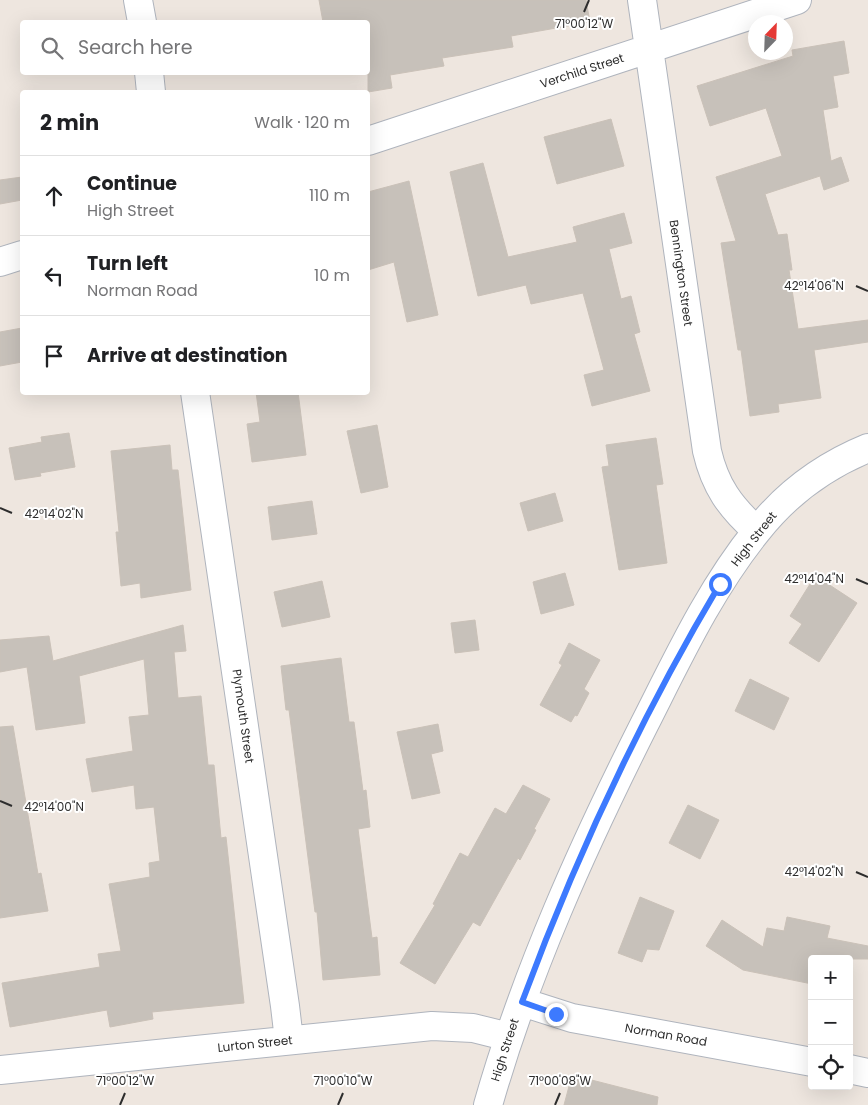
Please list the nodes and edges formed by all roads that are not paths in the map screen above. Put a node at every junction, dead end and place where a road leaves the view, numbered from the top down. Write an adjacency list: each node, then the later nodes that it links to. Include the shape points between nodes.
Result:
1 (138, 0): 4 (street)
2 (642, 0): 5 (street, Bennington Street)
3 (797, 0): 5 (street, Verchild Street)
4 (142, 20)
5 (649, 49): 8 (street, Verchild Street); 13 (street, Bennington Street, via 710,465 725,497)
6 (149, 75): 7 (street)
7 (151, 90)
8 (370, 140)
9 (20, 255): 10 (street)
10 (0, 262)
11 (195, 395): 16 (street, Plymouth Street)
12 (868, 448): 13 (street, High Street, via 815,476 785,501)
13 (757, 531): 14 (street, High Street, via 705,609 623,767 573,873)
14 (522, 1002): 15 (street, High Street); 17 (street, Norman Road, via 572,1018)
15 (509, 1037): 16 (street, Lurton Street, via 474,1028 438,1026); 21 (street, High Street)
16 (289, 1040): 18 (street, Lurton Street)
17 (808, 1061)
18 (0, 1070)
19 (853, 1070): 20 (street)
20 (868, 1073)
21 (488, 1105)

